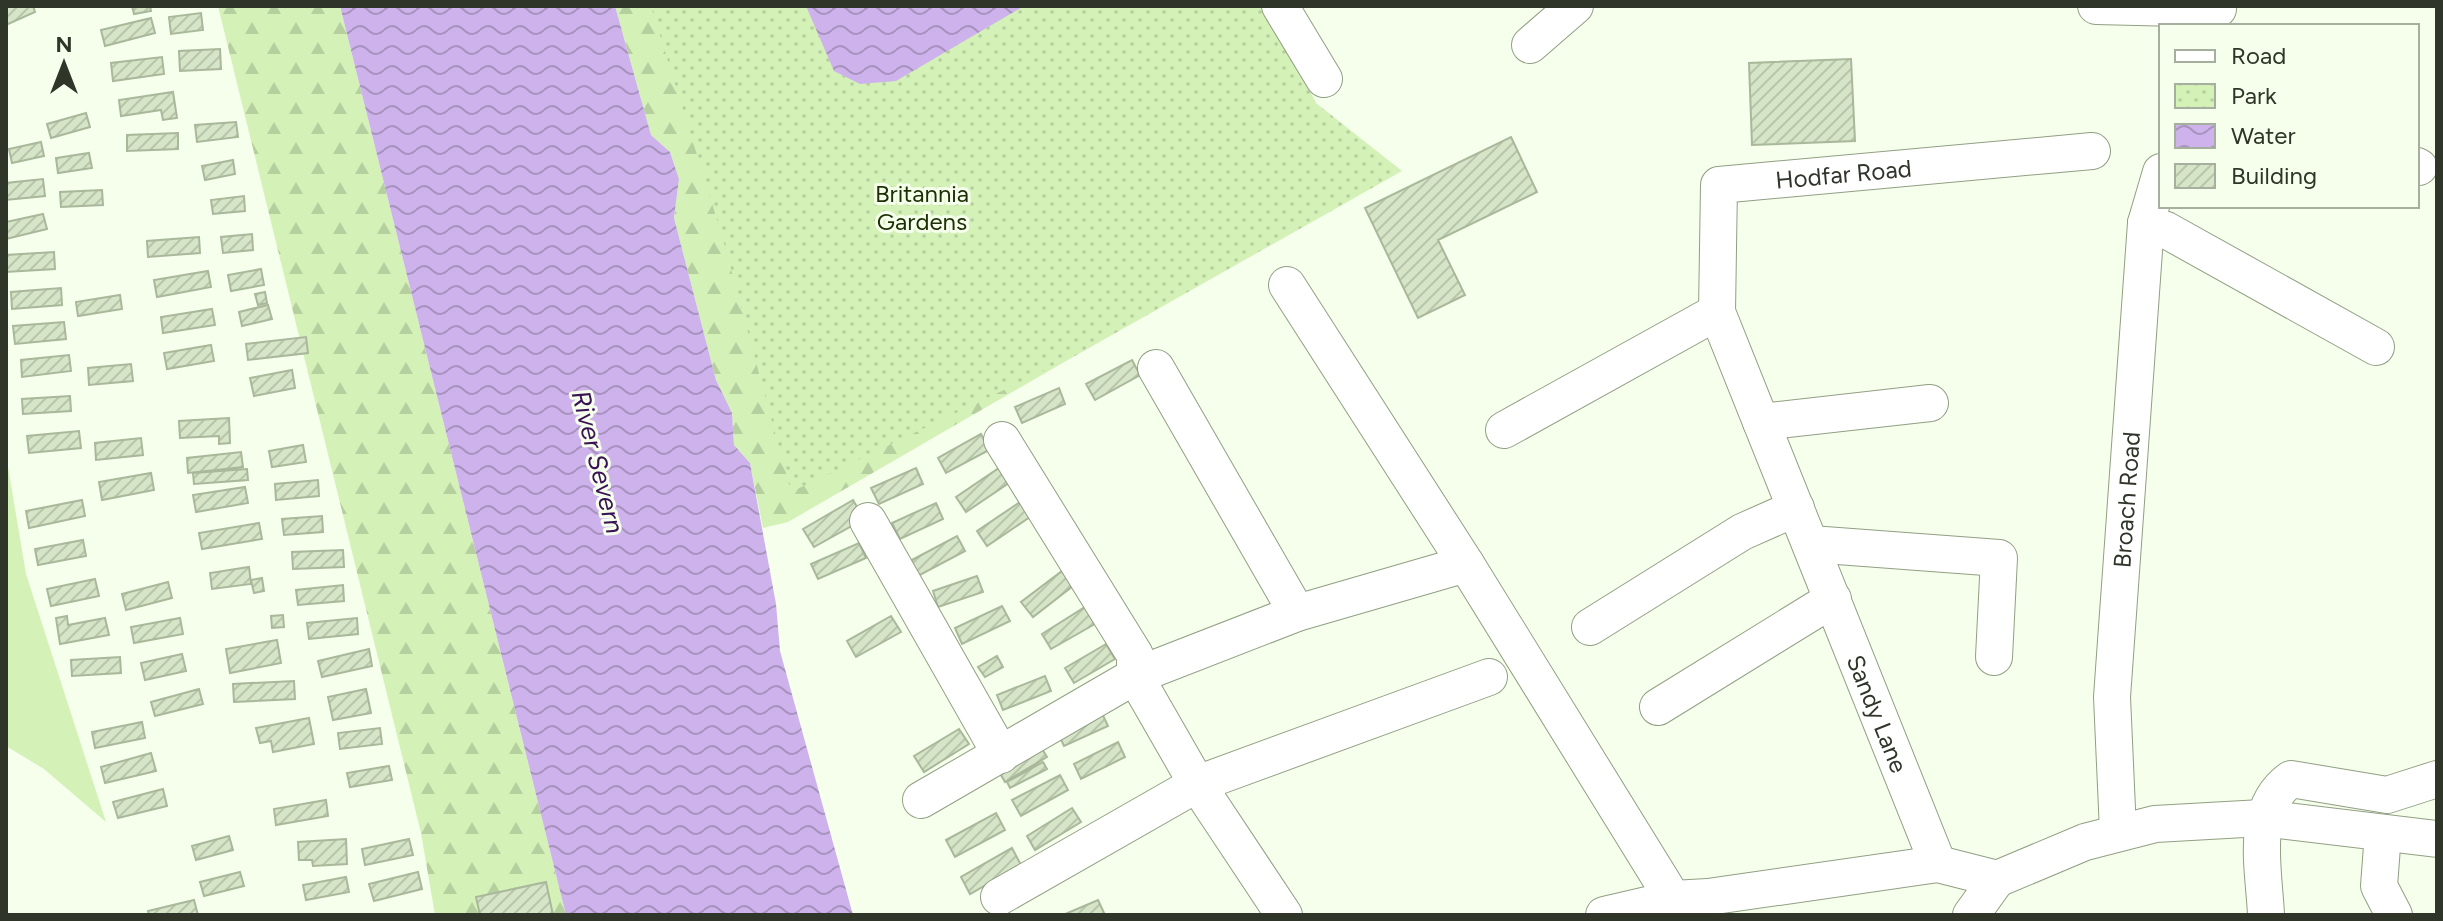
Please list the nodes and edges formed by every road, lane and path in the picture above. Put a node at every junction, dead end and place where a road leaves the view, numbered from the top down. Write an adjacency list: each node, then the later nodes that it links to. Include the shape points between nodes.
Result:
1 (1280, 6): 6 (street)
2 (1575, 6): 5 (street)
3 (2096, 6): 4 (street)
4 (2216, 14)
5 (1530, 45)
6 (1324, 79)
7 (2092, 151): 11 (street, Hodfar Road, via 1719,185)
8 (2159, 179): 9 (street, Broach Road)
9 (2146, 223): 12 (street); 34 (street, Broach Road, via 2112,697)
10 (1287, 285): 21 (street)
11 (1717, 312): 15 (street, Sandy Lane); 16 (street)
12 (2376, 347)
13 (1156, 368): 23 (street)
14 (1930, 403): 15 (street)
15 (1761, 422): 18 (street, Sandy Lane)
16 (1504, 430)
17 (1002, 440): 26 (street, via 1135,655)
18 (1796, 508): 20 (street, Sandy Lane); 24 (street, via 1742,532)
19 (868, 521): 29 (street)
20 (1811, 544): 22 (street, Sandy Lane); 25 (street, via 1999,558)
21 (1466, 564): 23 (street); 40 (street)
22 (1833, 599): 28 (street); 37 (street, Sandy Lane)
23 (1297, 613): 26 (street)
24 (1590, 627)
25 (1994, 657)
26 (1135, 676): 29 (street); 31 (street)
27 (1489, 677): 31 (street)
28 (1658, 707)
29 (1001, 755): 32 (street)
30 (2437, 779): 33 (street, via 2387,795 2291,779 2276,790)
31 (1197, 784): 39 (street); 42 (street)
32 (921, 800)
33 (2262, 818): 34 (street); 35 (street); 46 (street)
34 (2118, 831): 38 (street)
35 (2383, 833): 36 (street); 41 (street)
36 (2437, 839)
37 (1938, 864): 38 (street); 40 (street)
38 (1997, 879): 44 (street); 45 (street)
39 (999, 897)
40 (1673, 899): 43 (street)
41 (2386, 900): 47 (street)
42 (1284, 915)
43 (1604, 915)
44 (1971, 915)
45 (1995, 915)
46 (2266, 915)
47 (2358, 915)

